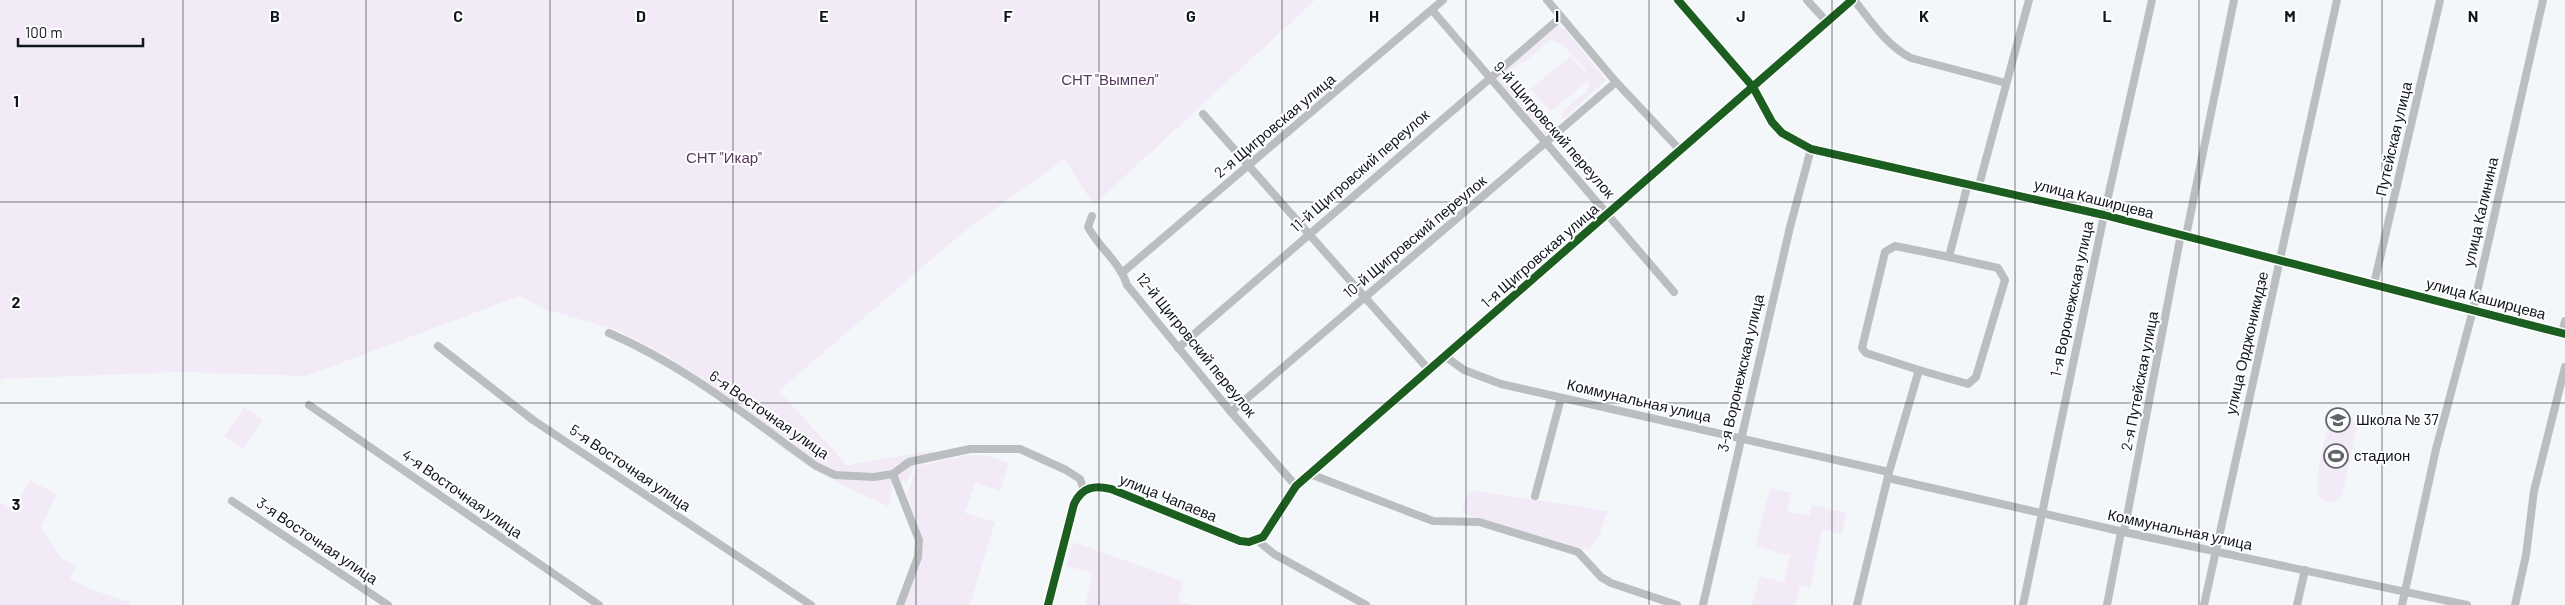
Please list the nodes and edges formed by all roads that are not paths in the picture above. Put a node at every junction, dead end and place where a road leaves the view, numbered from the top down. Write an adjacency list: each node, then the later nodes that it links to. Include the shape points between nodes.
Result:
1 (1443, 0): 12 (street, 2-я Щигровская улица)
2 (1547, 0): 13 (street)
3 (1678, 0): 18 (street, улица Каширцева)
4 (1807, 0): 14 (street)
5 (1853, 0): 14 (street, 1-я Щигровская улица); 17 (street, via 1899,52 1911,58)
6 (2028, 0): 17 (street)
7 (2152, 0): 27 (street, 1-я Воронежская улица)
8 (2234, 0): 30 (street, 2-я Путейская улица)
9 (2337, 0): 32 (street, улица Орджоникидзе)
10 (2440, 0): 34 (street, Путейская улица)
11 (2543, 0): 37 (street, улица Калинина)
12 (1432, 10): 15 (street, 9-й Щигровский переулок); 23 (street, 2-я Щигровская улица)
13 (1561, 17): 15 (street, 11-й Щигровский переулок); 16 (street)
14 (1827, 22): 18 (street, 1-я Щигровская улица)
15 (1490, 77): 20 (street, 9-й Щигровский переулок); 29 (street, 11-й Щигровский переулок)
16 (1616, 82): 20 (street, 10-й Щигровский переулок); 22 (street)
17 (2006, 82): 25 (street)
18 (1753, 88): 21 (street, улица Каширцева, via 1782,133); 22 (street, 1-я Щигровская улица)
19 (1203, 114): 23 (street)
20 (1546, 143): 26 (street, 9-й Щигровский переулок); 36 (street, 10-й Щигровский переулок)
21 (1811, 149): 24 (street, улица Каширцева); 50 (street, 3-я Воронежская улица)
22 (1681, 151): 26 (street, 1-я Щигровская улица)
23 (1250, 165): 29 (street); 33 (street, 2-я Щигровская улица)
24 (1968, 183): 25 (street, улица Каширцева); 31 (street)
25 (1980, 185): 27 (street, улица Каширцева)
26 (1609, 213): 35 (street, 9-й Щигровский переулок); 43 (street, 1-я Щигровская улица)
27 (2104, 215): 30 (street, улица Каширцева); 58 (street, 1-я Воронежская улица)
28 (1092, 216): 33 (street, 12-й Щигровский переулок, via 1088,227 1094,238)
29 (1309, 233): 36 (street); 42 (street, 11-й Щигровский переулок)
30 (2184, 235): 32 (street, улица Каширцева); 59 (street, 2-я Путейская улица)
31 (1948, 257): 45 (street, via 1895,246 1885,252 1862,348 1866,353); 45 (street, via 1998,268 2005,280 1976,378 1968,384)
32 (2280, 260): 34 (street, улица Каширцева); 61 (street, улица Орджоникидзе)
33 (1123, 272): 42 (street, 12-й Щигровский переулок, via 1127,285)
34 (2374, 284): 37 (street, улица Каширцева)
35 (1674, 292)
36 (1365, 297): 46 (street); 49 (street, 10-й Щигровский переулок)
37 (2473, 310): 40 (street, улица Каширцева); 63 (street, улица Калинина, via 2436,449)
38 (2565, 321): 40 (street)
39 (609, 333): 51 (street, 6-я Восточная улица, via 638,346 702,384 816,466 835,475 874,477)
40 (2564, 333)
41 (438, 346): 66 (street, 5-я Восточная улица, via 533,420)
42 (1178, 348): 49 (street, 12-й Щигровский переулок)
43 (1446, 357): 46 (street, 1-я Щигровская улица); 47 (street, Коммунальная улица, via 1478,376)
44 (2565, 367): 79 (street, via 2534,491 2526,555)
45 (1919, 370): 53 (street)
46 (1430, 371): 52 (street, 1-я Щигровская улица)
47 (1561, 398): 50 (street, Коммунальная улица); 56 (street)
48 (309, 405): 65 (street, 4-я Восточная улица)
49 (1231, 412): 54 (street, 12-й Щигровский переулок)
50 (1740, 439): 53 (street, Коммунальная улица); 71 (street, 3-я Воронежская улица)
51 (893, 474): 55 (street, 6-я Восточная улица, via 909,462 970,449 1020,449 1066,470 1080,479); 67 (street, via 918,540 918,557)
52 (1310, 474): 54 (street, 1-я Щигровская улица); 70 (street, via 1433,521 1479,522 1578,552 1611,583)
53 (1888, 475): 58 (street, Коммунальная улица); 72 (street)
54 (1296, 486): 60 (street, 1-я Щигровская улица, via 1270,528)
55 (1084, 490): 60 (street, улица Чапаева, via 1095,487 1111,489 1240,541); 68 (street, via 1074,504)
56 (1535, 496)
57 (232, 501): 64 (street, 3-я Восточная улица)
58 (2042, 512): 59 (street, Коммунальная улица); 73 (street, 1-я Воронежская улица)
59 (2123, 532): 61 (street, Коммунальная улица); 74 (street, 2-я Путейская улица)
60 (1257, 540): 69 (street, via 1274,554)
61 (2214, 551): 62 (street, Коммунальная улица); 75 (street, улица Орджоникидзе)
62 (2305, 570): 63 (street, Коммунальная улица); 76 (street)
63 (2404, 593): 77 (street, улица Калинина); 78 (street, Коммунальная улица)
64 (388, 605)
65 (599, 605)
66 (812, 605)
67 (900, 605)
68 (1048, 605)
69 (1366, 605)
70 (1677, 605)
71 (1703, 605)
72 (1857, 605)
73 (2023, 605)
74 (2107, 605)
75 (2204, 605)
76 (2297, 605)
77 (2402, 605)
78 (2467, 605)
79 (2515, 605)

